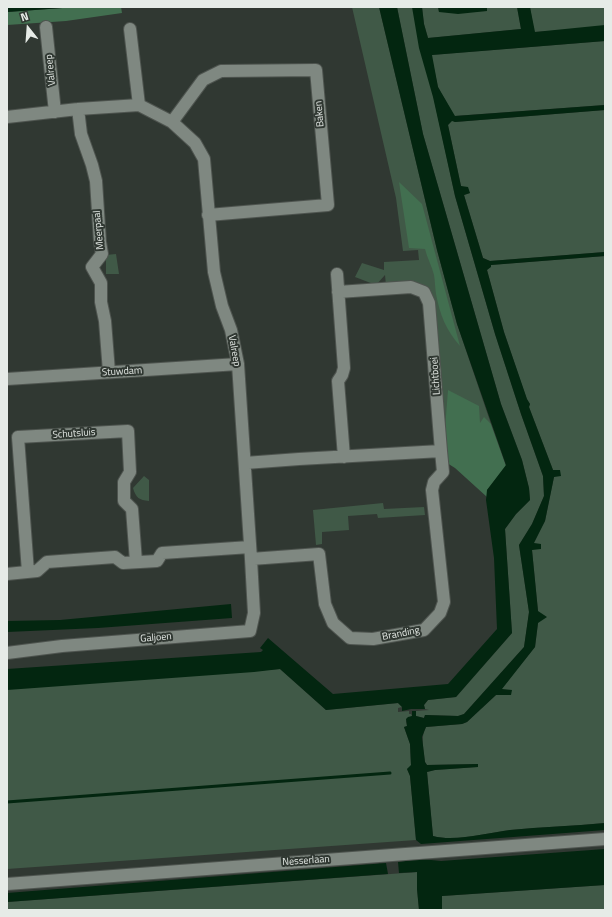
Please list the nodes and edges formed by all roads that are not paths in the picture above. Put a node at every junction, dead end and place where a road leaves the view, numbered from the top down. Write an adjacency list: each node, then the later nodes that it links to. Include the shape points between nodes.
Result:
1 (46, 27): 5 (street, Valreep)
2 (130, 29): 3 (street)
3 (139, 105): 4 (street); 7 (street, Valreep)
4 (78, 109): 5 (street); 12 (street, Meerpaal, via 81,134 96,181 102,254 92,267 101,283)
5 (55, 112): 6 (street)
6 (7, 117)
7 (172, 122): 8 (street, Valreep, via 195,143 204,159); 8 (street, Baken, via 203,80 221,71 316,70 328,205)
8 (208, 215): 11 (street, Valreep, via 214,272)
9 (337, 274): 10 (street)
10 (338, 292): 14 (street, Lichtboei, via 411,287 424,292 429,303); 15 (street, via 344,368 338,381)
11 (238, 364): 12 (street, Stuwdam); 16 (street, Valreep)
12 (109, 372): 13 (street, Stuwdam)
13 (7, 379)
14 (441, 452): 15 (street); 17 (street, Branding, via 443,472 434,482 432,490 444,602 440,613 424,630 373,639 350,638 333,623 325,604 320,554)
15 (344, 457): 16 (street)
16 (245, 463): 17 (street, Valreep)
17 (251, 553): 18 (street, via 162,554 157,561); 21 (street, Valreep, via 254,613)
18 (136, 562): 19 (street, via 123,563 115,557 47,562 37,570); 19 (street, Schutsluis, via 132,509 124,501 124,482 130,472 128,430 18,437)
19 (28, 572): 20 (street)
20 (7, 574)
21 (250, 631): 23 (street, Galjoen)
22 (7, 644): 23 (street, Galjoen)
23 (62, 646): 24 (street, Galjoen)
24 (7, 652)
25 (605, 839): 26 (street, Nesserlaan)
26 (7, 884)

